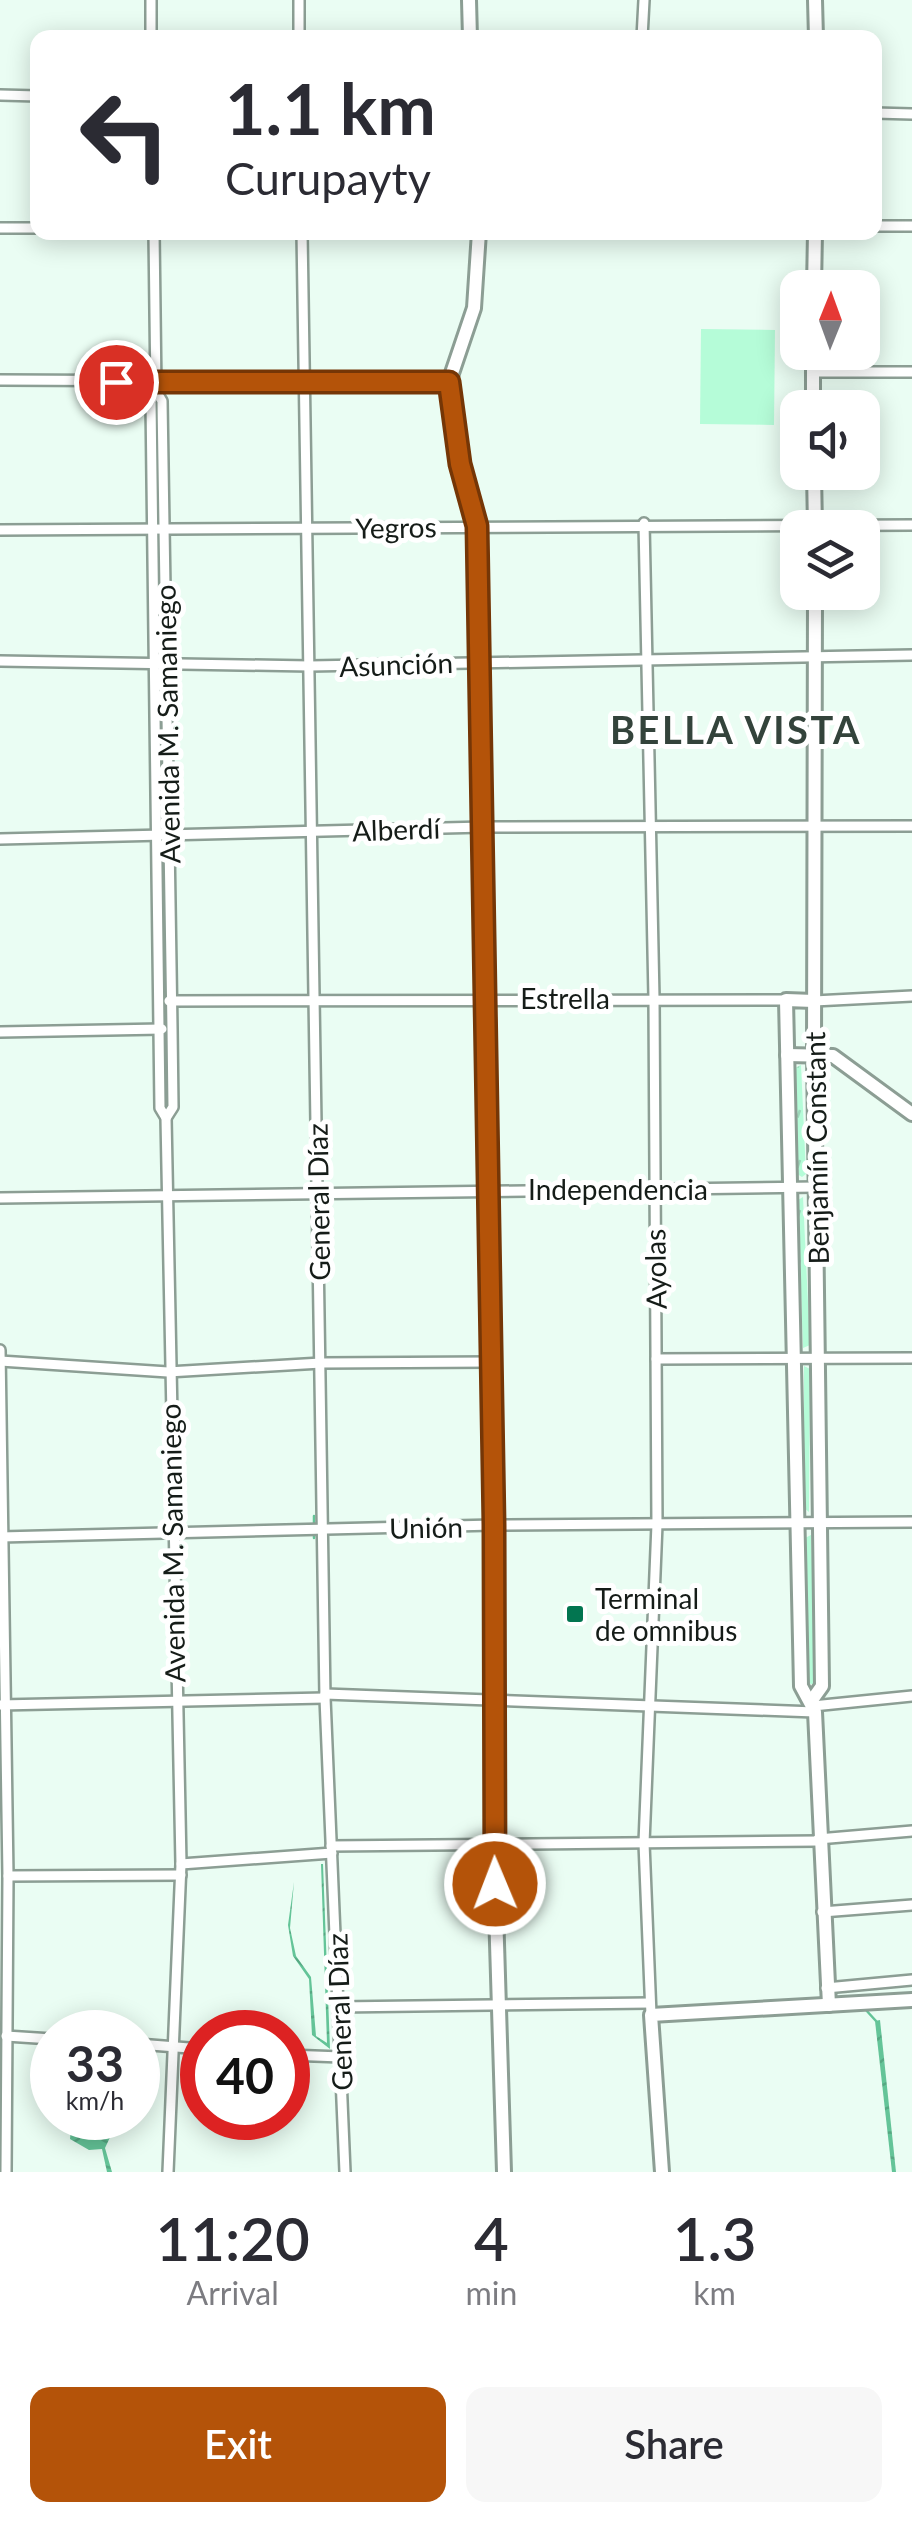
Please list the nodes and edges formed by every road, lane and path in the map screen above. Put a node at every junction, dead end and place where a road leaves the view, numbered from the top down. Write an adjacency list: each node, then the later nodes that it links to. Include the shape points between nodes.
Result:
1 (151, 0): 6 (street)
2 (299, 0): 7 (street)
3 (469, 0): 8 (street)
4 (644, 0): 9 (street)
5 (815, 0): 10 (street)
6 (152, 30)
7 (299, 30)
8 (470, 30)
9 (642, 30)
10 (816, 30)
11 (0, 95): 12 (street)
12 (30, 96)
13 (882, 113): 14 (street)
14 (912, 114)
15 (882, 226): 16 (street)
16 (912, 226)
17 (0, 228): 18 (street)
18 (30, 228)
19 (154, 240): 29 (street, Avenida M. Samaniego)
20 (302, 240): 28 (street, General Díaz)
21 (478, 240): 27 (street, via 474,308)
22 (814, 240): 23 (street)
23 (814, 270)
24 (813, 372): 25 (street); 30 (street)
25 (912, 372)
26 (0, 380): 29 (street)
27 (449, 382): 28 (street); 35 (street)
28 (304, 384): 29 (street); 38 (street, General Díaz)
29 (155, 387): 36 (street, Avenida M. Samaniego); 37 (street, Avenida M. Samaniego, via 162,400)
30 (813, 390)
31 (644, 523): 32 (street, Yegros); 35 (street, Yegros); 44 (street, Ayolas)
32 (780, 525)
33 (880, 525): 34 (street, Yegros)
34 (912, 525)
35 (477, 526): 38 (street, Yegros); 45 (street)
36 (152, 528): 37 (street, Yegros); 39 (street, Yegros); 46 (street, Avenida M. Samaniego)
37 (164, 528): 38 (street, Yegros); 47 (street, Avenida M. Samaniego)
38 (307, 528): 48 (street, General Díaz)
39 (0, 530)
40 (815, 610): 42 (street, Benjamín Constant)
41 (912, 655): 42 (street, Asunción)
42 (816, 656): 44 (street, Asunción); 49 (street, Benjamín Constant)
43 (0, 660): 46 (street, Asunción)
44 (648, 660): 45 (street, Asunción); 52 (street, Ayolas)
45 (480, 661): 48 (street, Asunción); 51 (street)
46 (154, 666): 47 (street, Asunción); 54 (street, Avenida M. Samaniego)
47 (166, 666): 48 (street, Asunción); 55 (street, Avenida M. Samaniego)
48 (310, 666): 53 (street, General Díaz)
49 (816, 826): 50 (street, Alberdí); 52 (street, Alberdí); 62 (street, Benjamín Constant)
50 (912, 826)
51 (484, 827): 52 (street, Alberdí); 53 (street, Alberdí); 58 (street)
52 (650, 827): 59 (street, Ayolas)
53 (311, 832): 55 (street, Alberdí); 64 (street, General Díaz)
54 (156, 836): 55 (street, Alberdí); 56 (street, Alberdí); 61 (street, Avenida M. Samaniego)
55 (169, 836): 63 (street, Avenida M. Samaniego)
56 (0, 839)
57 (912, 996): 62 (street, Estrella)
58 (486, 998): 59 (street, Estrella); 64 (street, Estrella); 74 (street)
59 (654, 998): 60 (street, Estrella); 75 (street, Ayolas)
60 (786, 1000): 62 (street, Estrella); 68 (street, Benjamín Constant)
61 (158, 1001): 63 (street, Estrella); 65 (street, Avenida M. Samaniego)
62 (814, 1001): 69 (street, Benjamín Constant)
63 (171, 1002): 64 (street, Estrella); 66 (street, Avenida M. Samaniego)
64 (309, 1002): 76 (street, General Díaz)
65 (159, 1029): 66 (street); 67 (street); 71 (street, Avenida M. Samaniego, via 160,1108)
66 (172, 1029): 71 (street, Avenida M. Samaniego, via 173,1107)
67 (0, 1032)
68 (787, 1054): 69 (street); 72 (street, Benjamín Constant)
69 (814, 1055): 70 (street, via 833,1056); 73 (street, Benjamín Constant)
70 (912, 1114)
71 (166, 1118): 77 (street, Avenida M. Samaniego)
72 (790, 1187): 73 (street, Independencia); 75 (street, Independencia); 80 (street, Benjamín Constant)
73 (816, 1187): 81 (street, Benjamín Constant)
74 (490, 1189): 75 (street, Independencia); 76 (street, Independencia); 85 (street)
75 (654, 1190): 83 (street, Ayolas)
76 (312, 1195): 77 (street, Independencia); 86 (street, General Díaz)
77 (166, 1197): 78 (street, Independencia); 87 (street, Avenida M. Samaniego)
78 (0, 1198)
79 (0, 1350): 84 (street)
80 (794, 1357): 81 (street); 83 (street); 89 (street, Benjamín Constant)
81 (818, 1357): 82 (street); 90 (street, Benjamín Constant)
82 (912, 1358)
83 (656, 1359): 91 (street, Ayolas)
84 (0, 1361): 87 (street); 95 (street)
85 (491, 1362): 86 (street); 92 (street)
86 (314, 1364): 87 (street); 93 (street, General Díaz)
87 (168, 1372): 94 (street, Avenida M. Samaniego)
88 (912, 1522): 90 (street, Unión)
89 (798, 1523): 90 (street, Unión); 91 (street, Unión); 102 (street, Benjamín Constant, via 802,1686)
90 (827, 1523): 102 (street, Benjamín Constant, via 822,1686)
91 (657, 1524): 92 (street, Unión); 101 (street, Ayolas)
92 (494, 1525): 93 (street, Unión); 98 (street)
93 (317, 1530): 94 (street, Unión); 97 (street, General Díaz)
94 (174, 1532): 95 (street, Unión); 99 (street, Avenida M. Samaniego)
95 (2, 1538): 100 (street)
96 (912, 1696): 102 (street)
97 (320, 1697): 98 (street); 99 (street); 107 (street, General Díaz)
98 (494, 1700): 101 (street); 106 (street)
99 (176, 1702): 100 (street); 108 (street, Avenida M. Samaniego)
100 (3, 1705): 109 (street)
101 (650, 1706): 102 (street); 105 (street, Ayolas)
102 (814, 1706): 104 (street, Benjamín Constant)
103 (912, 1832): 104 (street)
104 (826, 1839): 105 (street); 111 (street, Benjamín Constant)
105 (644, 1843): 106 (street); 118 (street, Ayolas)
106 (494, 1844): 107 (street); 115 (street)
107 (326, 1851): 108 (street); 117 (street, General Díaz)
108 (181, 1870): 109 (street); 122 (street, Avenida M. Samaniego)
109 (8, 1876): 119 (street)
110 (912, 1905): 111 (street)
111 (833, 1911): 113 (street, Benjamín Constant)
112 (912, 1980): 113 (street)
113 (826, 1988): 116 (street, Benjamín Constant)
114 (912, 2000): 116 (street)
115 (498, 2003): 117 (street); 118 (street); 129 (street)
116 (829, 2005): 118 (street)
117 (339, 2006): 125 (street, General Díaz)
118 (650, 2009): 130 (street)
119 (6, 2036): 120 (street); 126 (street)
120 (30, 2038)
121 (160, 2046): 122 (street)
122 (172, 2047): 123 (street); 127 (street, Avenida M. Samaniego)
123 (180, 2048)
124 (310, 2056): 125 (street)
125 (333, 2057): 128 (street, General Díaz)
126 (6, 2172)
127 (168, 2172)
128 (344, 2172)
129 (504, 2172)
130 (662, 2172)

